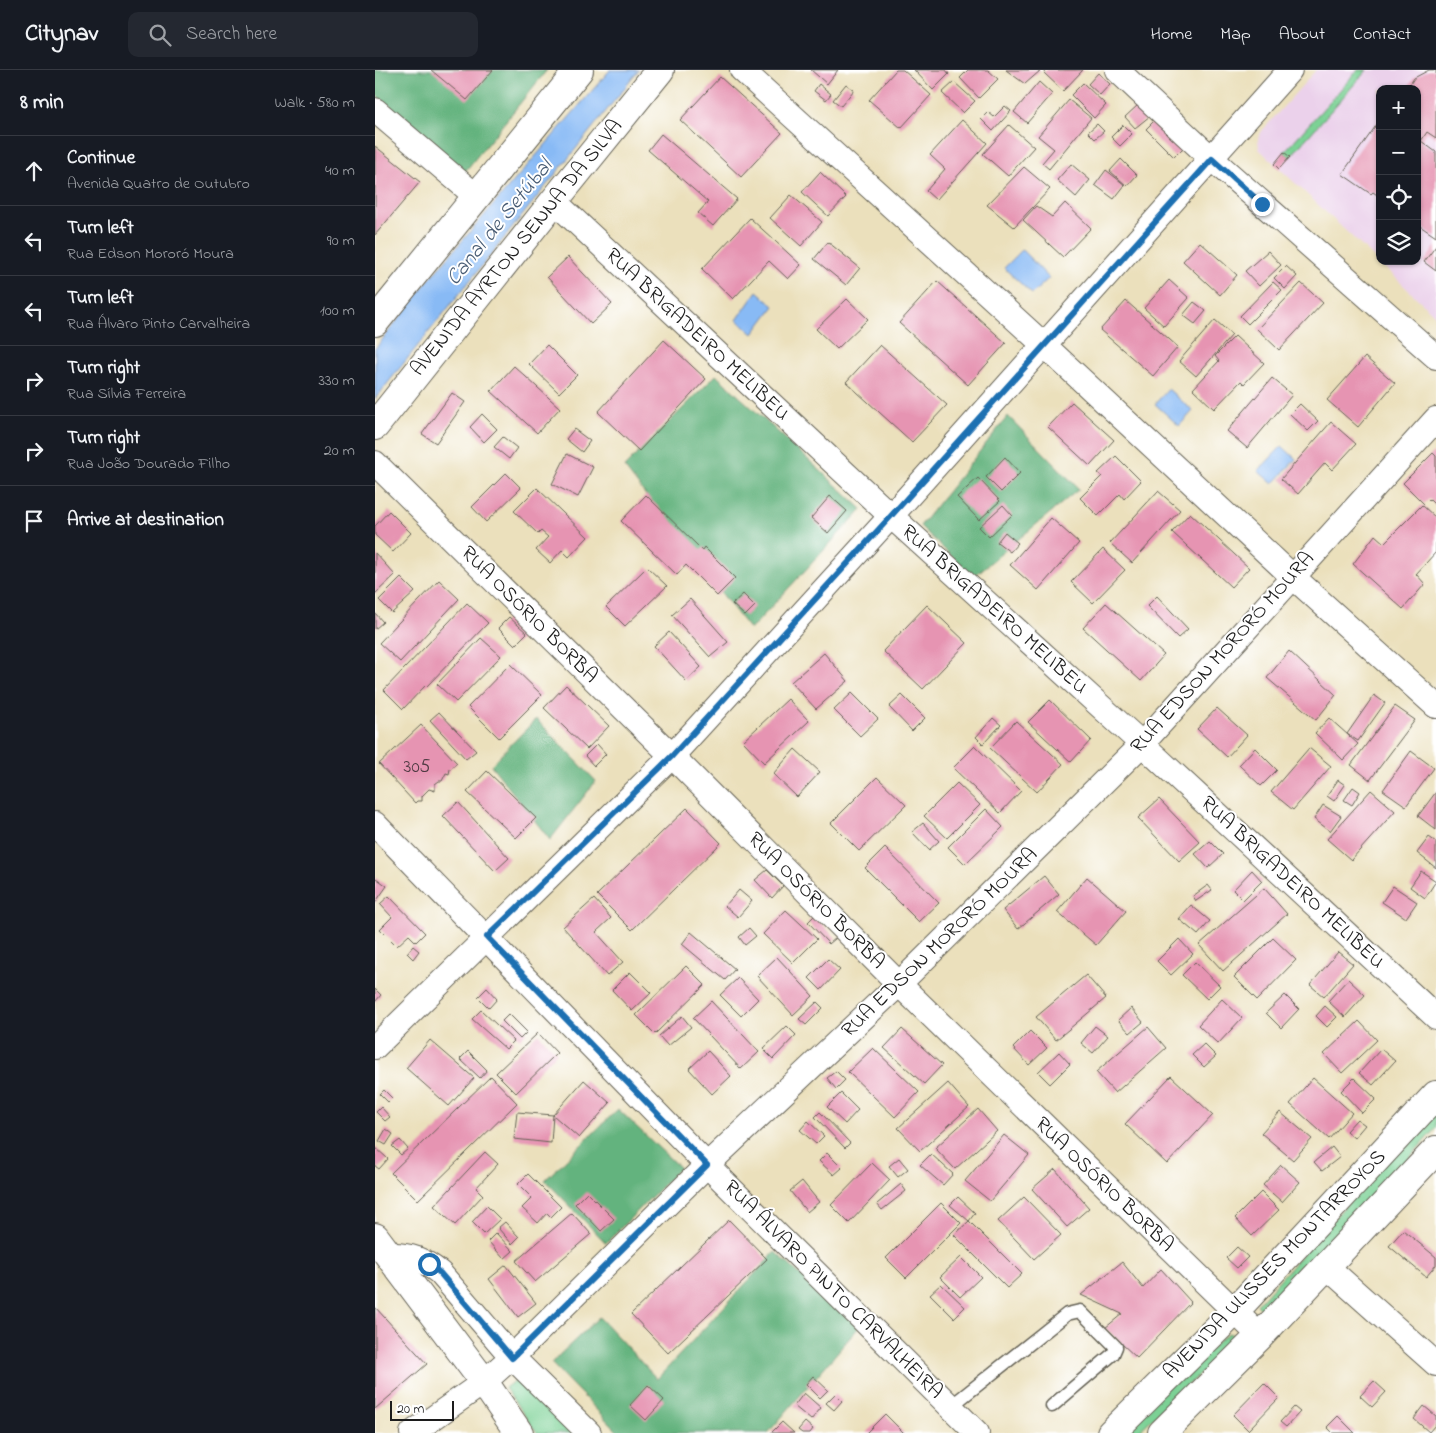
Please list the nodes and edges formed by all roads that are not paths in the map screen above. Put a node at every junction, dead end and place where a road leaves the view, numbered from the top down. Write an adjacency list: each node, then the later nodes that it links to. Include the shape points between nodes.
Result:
1 (579, 70): 8 (main road)
2 (660, 70): 9 (main road, AVENIDA AYRTON SENNA DA SILVA)
3 (742, 70): 11 (street)
4 (1117, 70): 7 (street)
5 (1290, 70): 7 (street)
6 (375, 110): 8 (street)
7 (1212, 159): 11 (street); 12 (street)
8 (477, 197): 10 (main road)
9 (554, 201): 14 (main road, AVENIDA AYRTON SENNA DA SILVA); 16 (street, RUA BRIGADEIRO MELIBEU)
10 (375, 322)
11 (1044, 345): 16 (street); 17 (street)
12 (1436, 358)
13 (1436, 419): 17 (street, RUA EDSON MORORÓ MOURA)
14 (375, 426)
15 (375, 463): 20 (street, RUA OSÓRIO BORBA)
16 (891, 516): 19 (street, RUA BRIGADEIRO MELIBEU); 20 (street)
17 (1292, 576): 18 (street); 19 (street, RUA EDSON MORORÓ MOURA)
18 (1436, 706)
19 (1142, 744): 23 (street, RUA EDSON MORORÓ MOURA); 24 (street, RUA BRIGADEIRO MELIBEU)
20 (672, 756): 22 (street); 23 (street, RUA OSÓRIO BORBA)
21 (375, 824): 22 (street, RUA ÁLVARO PINTO CARVALHEIRA)
22 (487, 937): 25 (street); 28 (street, RUA ÁLVARO PINTO CARVALHEIRA)
23 (899, 984): 28 (street, RUA EDSON MORORÓ MOURA); 31 (street, RUA OSÓRIO BORBA)
24 (1436, 1017)
25 (375, 1047)
26 (1436, 1095): 31 (main road, AVENIDA ULISSES MONTARROYOS)
27 (1436, 1150): 30 (main road, AVENIDA ULISSES MONTARROYOS)
28 (707, 1165): 33 (street, RUA EDSON MORORÓ MOURA); 37 (street, RUA ÁLVARO PINTO CARVALHEIRA)
29 (382, 1246): 33 (street, via 413,1256 440,1273); 35 (main road)
30 (1326, 1266): 32 (main road, AVENIDA ULISSES MONTARROYOS); 34 (street)
31 (1234, 1312): 32 (street, RUA OSÓRIO BORBA); 42 (main road, AVENIDA ULISSES MONTARROYOS)
32 (1259, 1336): 43 (main road, AVENIDA ULISSES MONTARROYOS)
33 (512, 1358): 35 (street, RUA EDSON MORORÓ MOURA); 40 (street)
34 (1436, 1364)
35 (484, 1382): 38 (street, RUA EDSON MORORÓ MOURA); 39 (main road)
36 (1052, 1406): 37 (lane, via 1113,1354 1115,1347 1080,1312 1067,1314)
37 (950, 1407): 41 (street, RUA ÁLVARO PINTO CARVALHEIRA)
38 (412, 1433)
39 (519, 1433)
40 (589, 1433)
41 (977, 1433)
42 (1111, 1433)
43 (1162, 1433)

